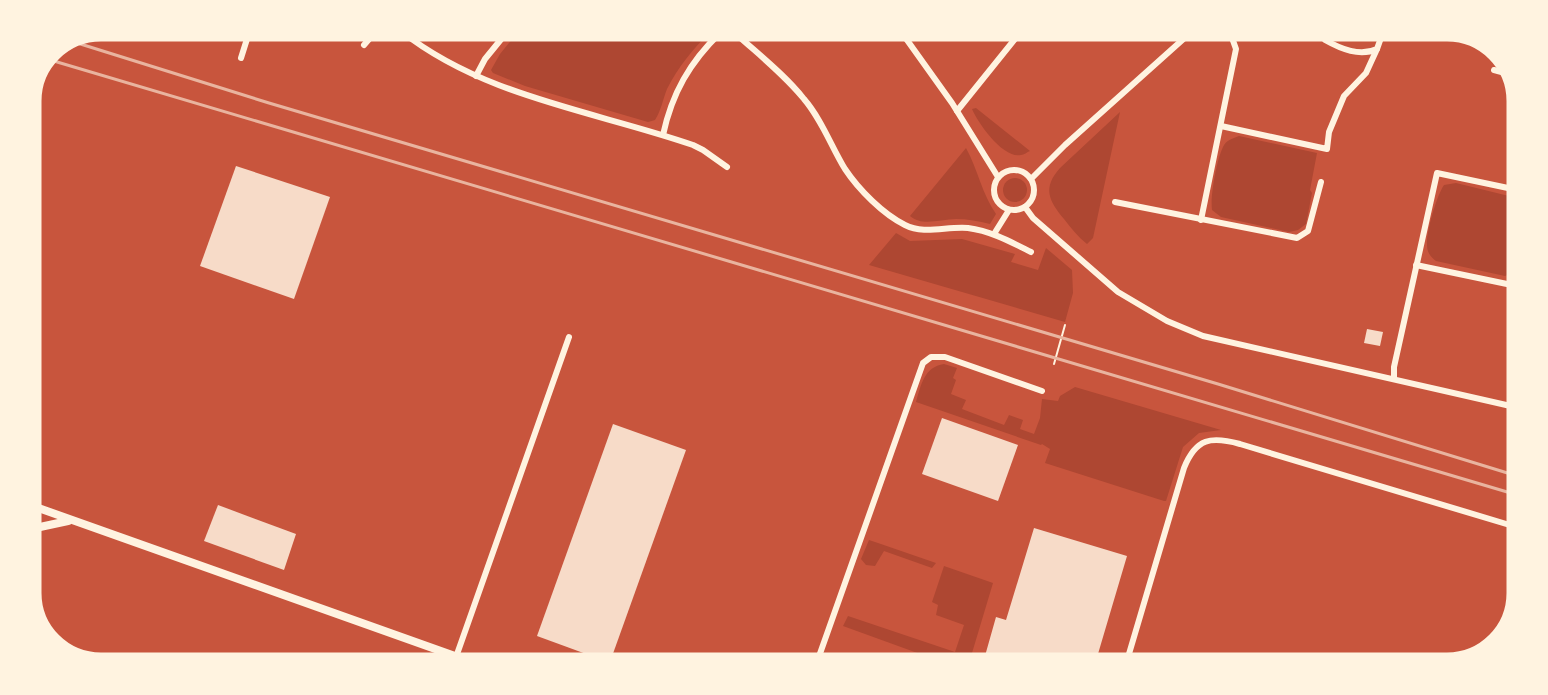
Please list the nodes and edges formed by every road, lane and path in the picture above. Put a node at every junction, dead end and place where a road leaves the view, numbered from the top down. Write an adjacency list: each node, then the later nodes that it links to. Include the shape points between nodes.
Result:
1 (247, 40): 15 (street)
2 (368, 40): 13 (street)
3 (412, 40): 18 (street)
4 (500, 40): 18 (street)
5 (713, 40): 21 (street, via 683,77)
6 (742, 40): 31 (street, via 804,99 845,170 893,217 912,229 969,228)
7 (907, 40): 19 (street)
8 (1013, 40): 19 (street)
9 (1182, 40): 24 (street)
10 (1233, 40): 20 (street, via 1236,49)
11 (1325, 40): 14 (street, via 1368,54)
12 (1380, 40): 14 (street)
13 (364, 45)
14 (1377, 50): 20 (street, via 1366,73 1344,96 1329,132 1327,149)
15 (241, 58)
16 (1494, 70): 17 (street)
17 (1499, 71)
18 (476, 76): 21 (street, via 513,91)
19 (957, 111): 23 (street)
20 (1221, 126): 30 (street)
21 (663, 135): 22 (street, via 703,150)
22 (727, 167)
23 (998, 177): 24 (street, via 1015,169); 29 (street, via 994,195)
24 (1031, 179): 28 (street, via 1034,195)
25 (1321, 182): 30 (street, via 1308,231 1297,238)
26 (1508, 188): 33 (street, via 1437,172)
27 (1115, 202): 30 (street)
28 (1025, 207): 29 (street); 38 (street, via 1104,281 1167,321 1218,340)
29 (1009, 210): 31 (street)
30 (1201, 220)
31 (994, 234): 32 (street)
32 (1031, 252)
33 (1416, 265): 34 (street); 38 (street)
34 (1507, 284)
35 (1065, 325): 37 (path)
36 (569, 338): 46 (street)
37 (1054, 364)
38 (1394, 378): 40 (street)
39 (1042, 391): 47 (street, via 945,357 931,357 923,363)
40 (1508, 405)
41 (41, 509): 42 (street)
42 (73, 521): 44 (street); 45 (street)
43 (1508, 524): 48 (street, via 1233,442 1204,442 1190,453 1184,468)
44 (41, 526)
45 (448, 654)
46 (457, 654)
47 (820, 654)
48 (1129, 654)

